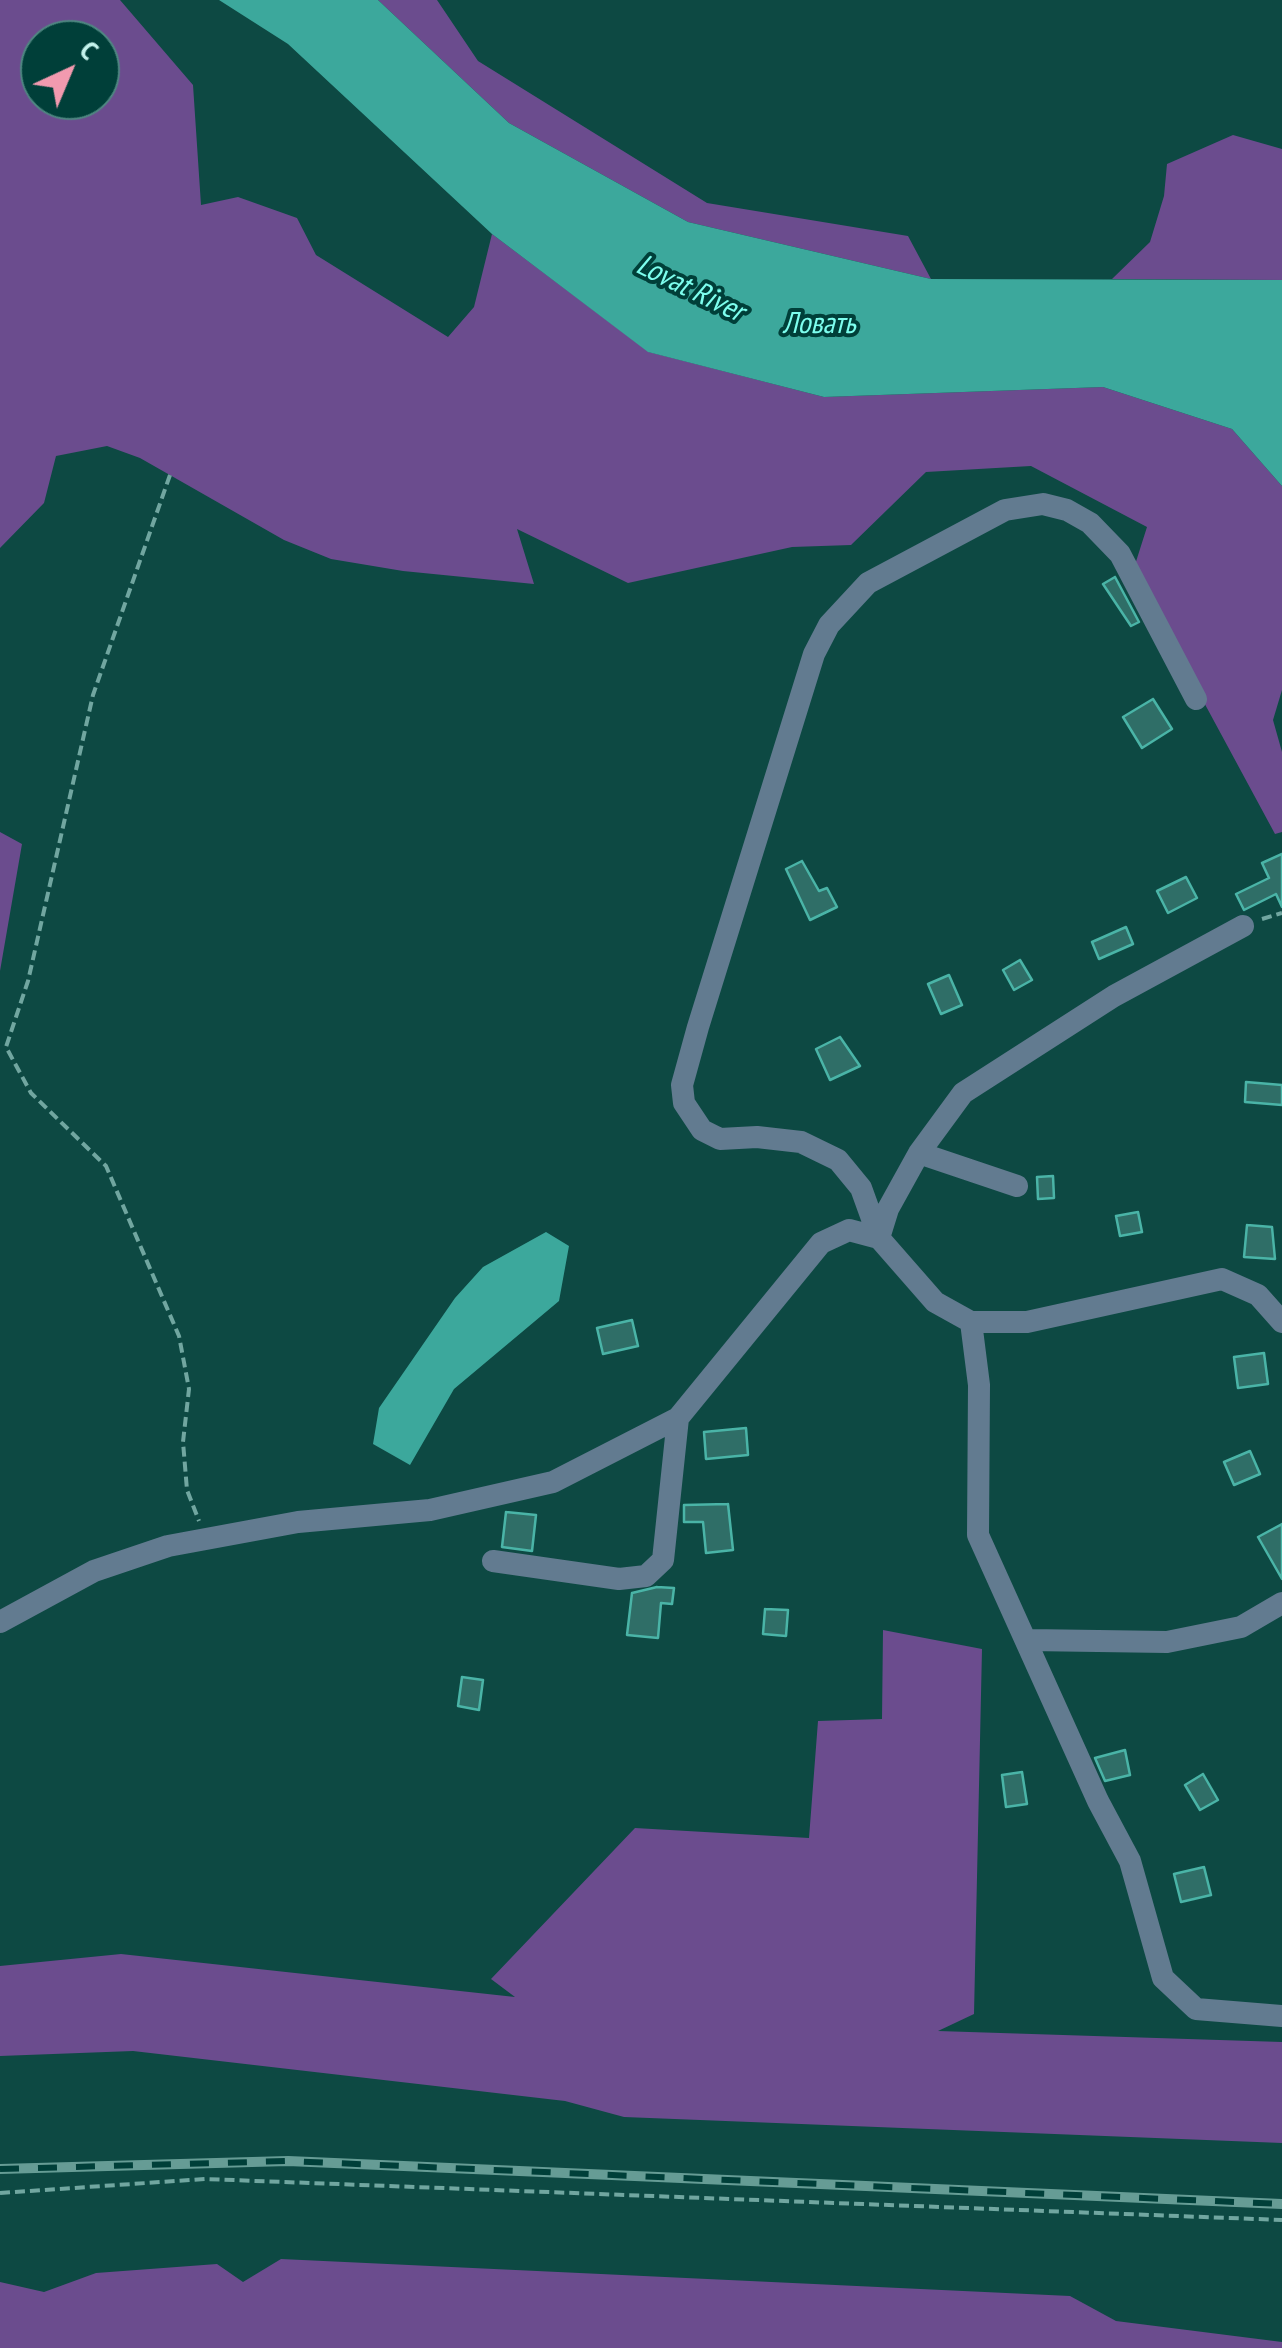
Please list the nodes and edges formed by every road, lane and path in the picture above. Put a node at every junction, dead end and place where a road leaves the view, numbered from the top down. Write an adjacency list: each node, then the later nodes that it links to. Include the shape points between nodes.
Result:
1 (170, 474): 4 (path, via 92,695 28,981)
2 (1196, 699): 8 (street, via 1120,554 1090,523 1043,504 1005,510 920,552 868,584 829,626 814,654 682,1085 684,1104 702,1130 720,1139 801,1142 838,1160 860,1188)
3 (1244, 926): 6 (street, via 1114,996 963,1093)
4 (6, 1047): 5 (path); 12 (path, via 31,1094 106,1166 179,1336 189,1390 183,1442 188,1490)
5 (0, 1058)
6 (919, 1153): 7 (street); 8 (street)
7 (1017, 1186)
8 (879, 1238): 9 (street, via 936,1302); 11 (street, via 849,1230 822,1243)
9 (971, 1322): 10 (street, via 1026,1322 1222,1279 1258,1295); 16 (street, via 980,1384 978,1535)
10 (1282, 1322)
11 (678, 1418): 12 (street, via 553,1482 430,1510 298,1522); 13 (street, via 663,1560 646,1576 619,1579)
12 (206, 1539): 15 (street, via 94,1571)
13 (493, 1561)
14 (1282, 1603): 16 (street, via 1241,1628 1167,1642)
15 (0, 1622)
16 (1029, 1640): 17 (street, via 1130,1861 1163,1978 1196,2009)
17 (1282, 2016)
18 (0, 2194): 19 (path, via 205,2178)
19 (1282, 2220)

